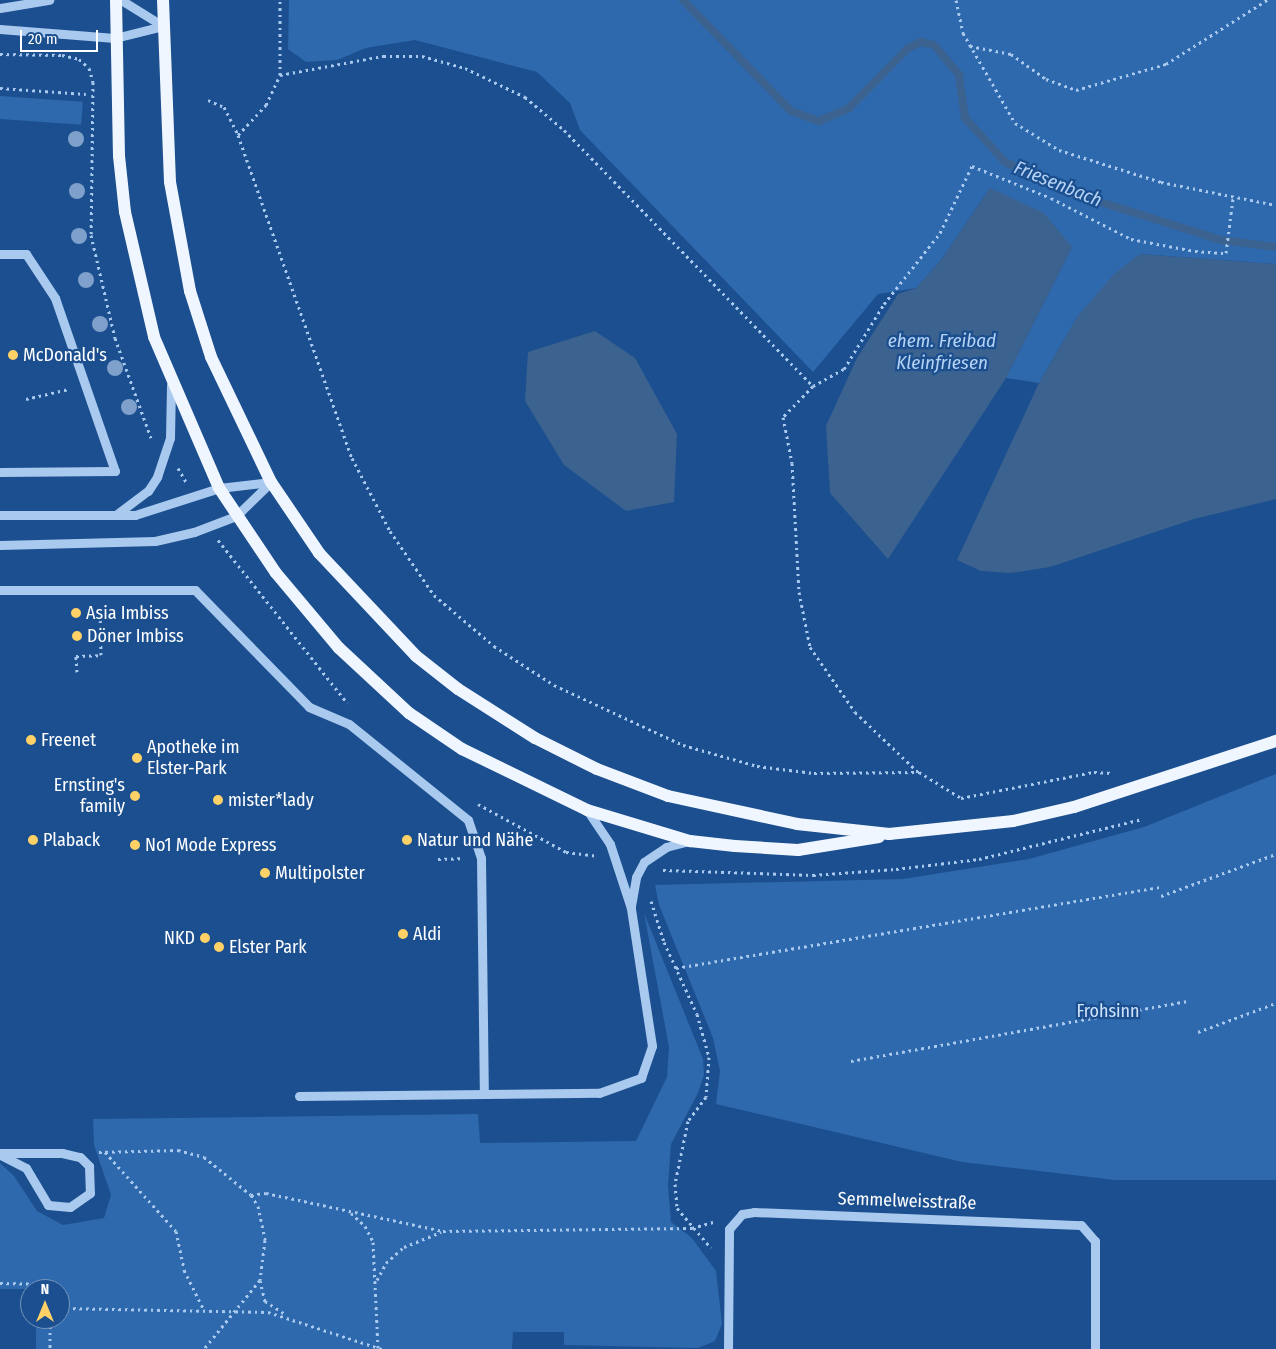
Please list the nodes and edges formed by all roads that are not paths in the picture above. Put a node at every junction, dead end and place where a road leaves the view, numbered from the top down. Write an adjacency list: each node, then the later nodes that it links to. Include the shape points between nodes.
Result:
1 (49, 0): 5 (street)
2 (116, 0): 8 (main road)
3 (121, 0): 6 (street)
4 (164, 0): 6 (main road)
5 (0, 8)
6 (163, 26): 8 (street); 12 (main road, via 170,182 190,291 211,357)
7 (0, 29): 8 (street)
8 (115, 38): 10 (main road, via 120,156 128,229 142,295)
9 (0, 254): 11 (street, via 26,254 55,298 114,471)
10 (171, 385): 13 (main road); 14 (street, via 170,438 157,477 140,498)
11 (0, 472)
12 (271, 482): 13 (street); 16 (street); 21 (main road, via 319,553 416,656 535,738 597,769 668,796 797,824)
13 (219, 488): 14 (street, via 161,509); 16 (main road)
14 (115, 514): 15 (street)
15 (0, 515)
16 (236, 516): 17 (street, via 194,532 155,541); 20 (main road, via 322,629 409,713 526,784)
17 (0, 545)
18 (0, 590): 24 (street, via 195,590 310,707 349,724 468,820 481,858)
19 (1276, 741): 21 (main road, via 1133,791 1013,820)
20 (587, 810): 22 (main road); 23 (street, via 610,844)
21 (889, 834): 22 (main road, via 848,845 798,850)
22 (690, 841): 23 (street, via 666,847 644,862 636,877)
23 (631, 908): 24 (street, via 652,1046 641,1078 599,1093)
24 (484, 1094): 25 (street)
25 (299, 1096)
26 (0, 1154): 26 (street, via 62,1153 80,1157 89,1166 92,1182 83,1202 59,1208 48,1205 26,1168)
27 (728, 1349): 28 (street, Semmelweisstraße, via 729,1229 742,1214 1081,1225 1095,1241)
28 (1095, 1349)

